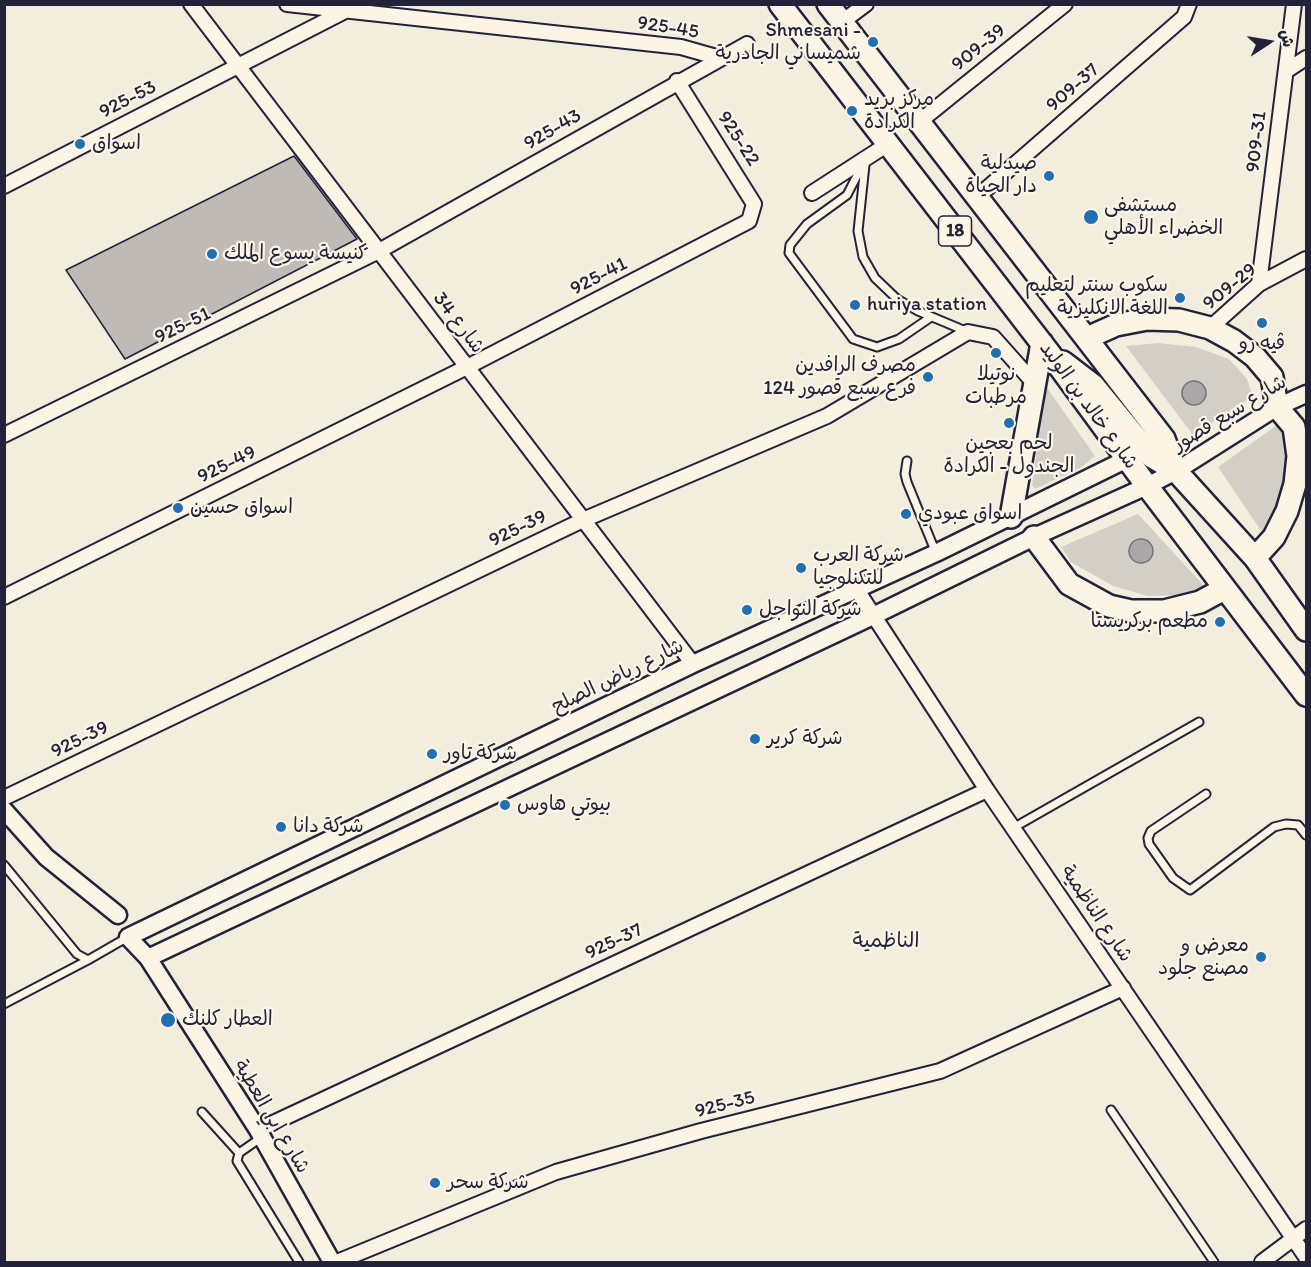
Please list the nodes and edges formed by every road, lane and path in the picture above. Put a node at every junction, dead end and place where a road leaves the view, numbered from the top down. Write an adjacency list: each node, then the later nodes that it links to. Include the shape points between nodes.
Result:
1 (191, 4): 14 (street, شارع 34)
2 (287, 4): 9 (street, 925-45)
3 (780, 4): 18 (main road, شارع خالد بن الوليد / 18)
4 (828, 4): 10 (main road, شارع خالد بن الوليد / 18)
5 (866, 4): 10 (street)
6 (1065, 4): 17 (street, 909-39)
7 (1189, 4): 22 (street, 909-37, via 1184,17)
8 (1294, 4): 15 (street, 909-31)
9 (349, 9): 12 (street, 925-45, via 681,47); 14 (street, 925-53)
10 (842, 22): 17 (main road, شارع خالد بن الوليد / 18)
11 (747, 44): 12 (street, 925-43)
12 (720, 58): 16 (street, 925-43)
13 (1306, 58): 15 (street)
14 (238, 66): 20 (street, 925-53); 24 (street, شارع 34)
15 (1286, 71): 26 (street, 909-31)
16 (677, 81): 23 (street, 925-22, via 754,204); 24 (street, 925-43)
17 (919, 122): 22 (main road, شارع خالد بن الوليد / 18)
18 (888, 144): 19 (street); 31 (main road, شارع خالد بن الوليد / 18)
19 (865, 160): 21 (street); 27 (lane, via 858,231 863,257 875,278 897,299); 27 (lane, via 847,195 807,224 790,246 789,254 853,339 877,347 900,339)
20 (4, 186)
21 (812, 193)
22 (975, 198): 30 (main road, شارع خالد بن الوليد / 18)
23 (749, 221): 32 (street, 925-41)
24 (379, 251): 32 (street, شارع 34); 38 (street, 925-51)
25 (1306, 259): 26 (street, 909-29)
26 (1259, 284): 28 (street, 909-29)
27 (931, 317): 29 (lane)
28 (1210, 328): 30 (main road, via 1179,320 1147,319 1116,325); 35 (main road, via 1234,340 1272,377)
29 (968, 332): 33 (street, via 993,337); 43 (street, 925-39, via 827,416)
30 (1087, 338): 36 (main road, شارع خالد بن الوليد / 18)
31 (1046, 349): 33 (main road); 37 (main road, via 1094,385); 39 (main road, شارع خالد بن الوليد / 18)
32 (467, 367): 43 (street, شارع 34); 49 (street, 925-49)
33 (1034, 383): 42 (main road)
34 (1306, 394): 35 (street, شارع سبع قصور)
35 (1277, 407): 41 (street, شارع سبع قصور); 46 (main road, via 1294,427 1298,456 1295,484 1274,537)
36 (1145, 414): 37 (main road, via 1146,431 1135,434); 41 (main road, شارع خالد بن الوليد / 18, via 1164,439)
37 (1130, 430): 41 (main road, via 1152,457)
38 (4, 435)
39 (1127, 459): 41 (main road, شارع خالد بن الوليد / 18); 42 (street, شارع رياض الصلح)
40 (907, 461): 45 (lane, via 907,482)
41 (1162, 478): 44 (street); 46 (main road, via 1193,502 1234,546); 47 (main road, شارع خالد بن الوليد / 18)
42 (1011, 517): 45 (street, شارع رياض الصلح)
43 (583, 519): 52 (street, شارع 34); 57 (street, 925-39)
44 (1034, 537): 47 (main road, via 1069,584 1109,606 1164,611 1200,602); 50 (street)
45 (936, 553): 48 (street, شارع رياض الصلح)
46 (1256, 558): 51 (main road)
47 (1224, 589): 53 (main road, شارع خالد بن الوليد / 18)
48 (857, 590): 50 (street, شارع الناظمية); 52 (street, شارع رياض الصلح)
49 (4, 597)
50 (873, 616): 55 (street, شارع الناظمية); 62 (street)
51 (1306, 630)
52 (693, 664): 61 (street, شارع رياض الصلح)
53 (1306, 695)
54 (1199, 722): 59 (lane)
55 (987, 790): 59 (street, شارع الناظمية); 72 (street, 925-37)
56 (1206, 794): 60 (lane, via 1151,831 1148,838 1173,878 1190,890 1274,827 1298,825)
57 (4, 798)
58 (4, 810): 64 (street, via 46,856)
59 (1013, 828): 68 (street, شارع الناظمية)
60 (1306, 835)
61 (333, 838): 62 (street, via 336,854); 65 (street, شارع رياض الصلح)
62 (348, 862): 66 (street)
63 (4, 865): 67 (lane, via 77,954)
64 (118, 915)
65 (128, 937): 66 (street, شارع ابي العطية); 67 (lane)
66 (148, 958): 72 (street, شارع ابي العطية)
67 (88, 960): 69 (lane)
68 (1123, 988): 75 (street, شارع الناظمية); 79 (street, 925-35, via 940,1071 556,1172)
69 (4, 1004)
70 (1111, 1110): 80 (lane)
71 (202, 1112): 73 (lane)
72 (260, 1133): 73 (lane); 78 (street, شارع ابي العطية)
73 (239, 1153): 77 (lane, via 241,1171)
74 (1306, 1229): 75 (street)
75 (1294, 1238): 76 (street, شارع الناظمية); 81 (street)
76 (1306, 1257)
77 (299, 1263)
78 (332, 1263)
79 (337, 1263)
80 (1214, 1263)
81 (1262, 1263)

